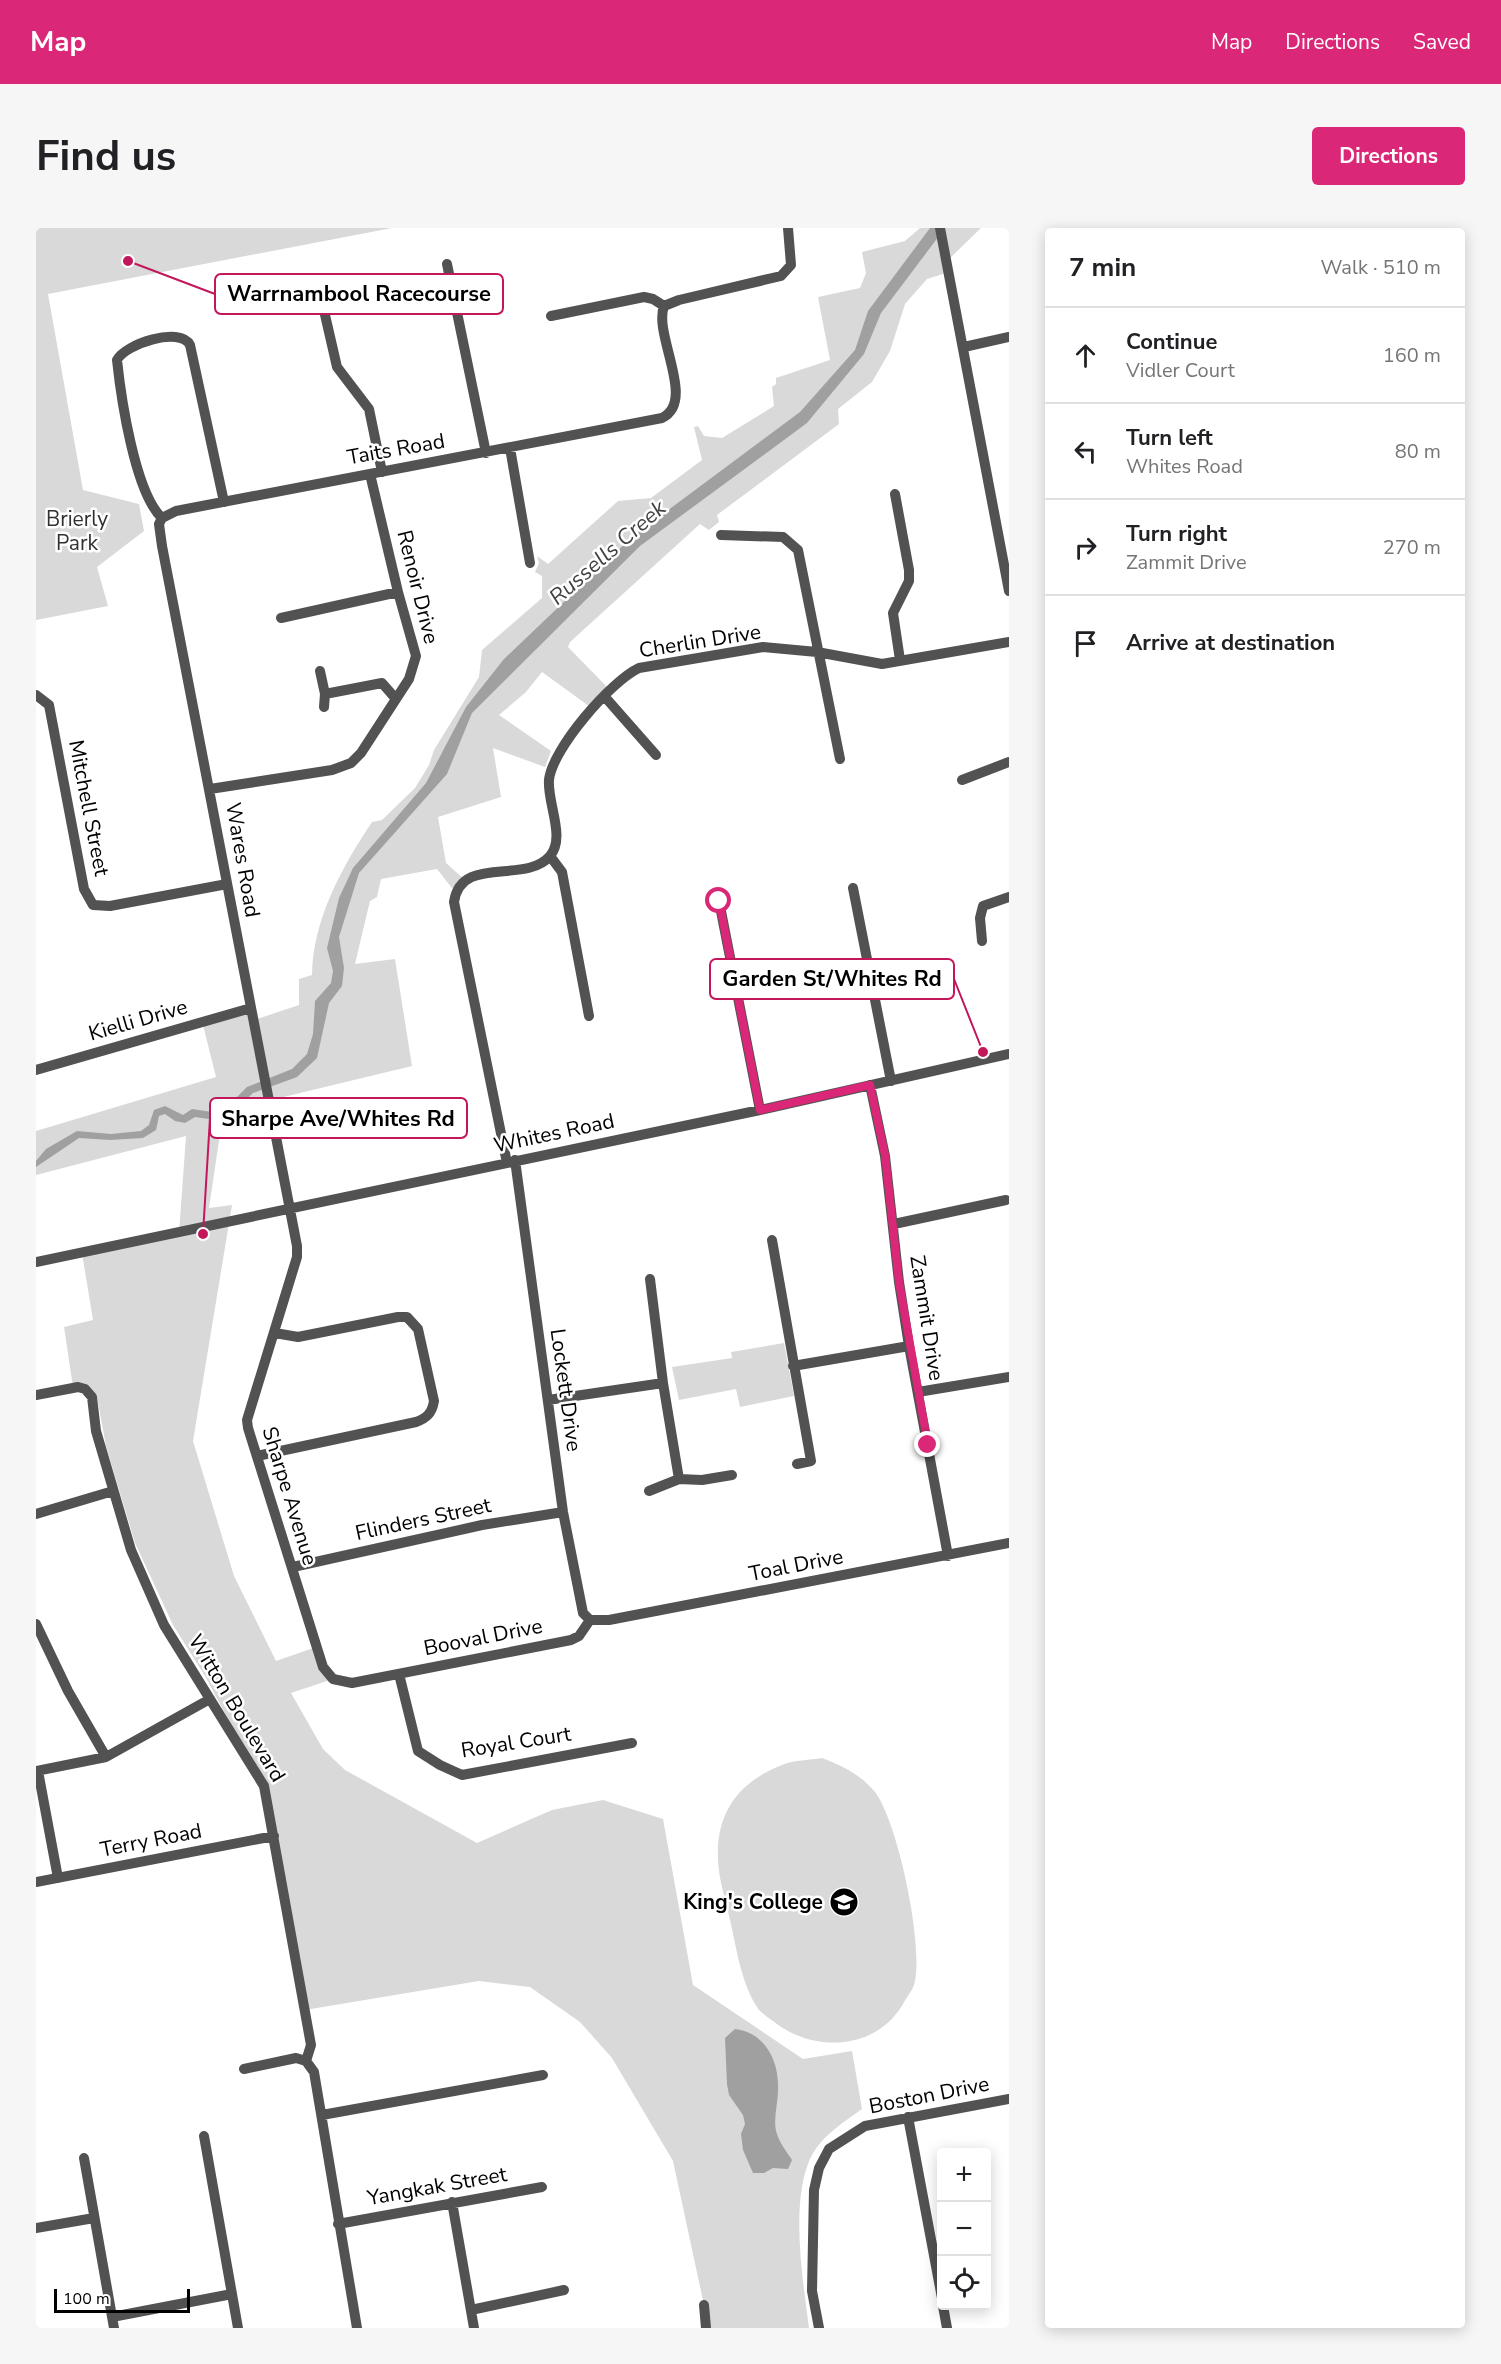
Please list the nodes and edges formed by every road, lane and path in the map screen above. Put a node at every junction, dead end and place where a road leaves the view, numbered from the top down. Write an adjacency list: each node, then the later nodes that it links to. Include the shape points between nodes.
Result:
1 (788, 228): 5 (street, via 791,265 781,276)
2 (941, 230): 8 (street)
3 (447, 264): 10 (street)
4 (320, 293): 11 (street, via 337,367 369,409)
5 (664, 306): 6 (street, via 644,297); 9 (street, Taits Road, via 662,322 676,388 676,403 669,414)
6 (551, 316)
7 (1009, 337): 8 (street)
8 (964, 347): 18 (street)
9 (510, 448): 10 (street, Taits Road); 17 (street)
10 (486, 453): 11 (street, Taits Road)
11 (382, 471): 12 (street, Taits Road)
12 (370, 474): 14 (street, Taits Road); 19 (street, Renoir Drive)
13 (895, 494): 23 (street, via 909,570 909,581 893,613)
14 (224, 502): 15 (street, Taits Road); 15 (street, via 190,345 176,336 148,342 128,349 117,360 142,485 150,506)
15 (162, 518): 34 (street, Wares Road, via 162,546)
16 (721, 535): 22 (street, via 783,537 793,543 798,550)
17 (530, 563)
18 (1009, 591)
19 (398, 592): 20 (street); 28 (street, Renoir Drive, via 416,656 415,668)
20 (281, 618)
21 (1009, 642): 23 (street, Cherlin Drive)
22 (817, 652): 23 (street, Cherlin Drive, via 882,664); 27 (street, Cherlin Drive, via 763,647 654,665 627,675); 31 (street)
23 (900, 660)
24 (320, 670): 25 (street)
25 (325, 694): 28 (street, via 382,683); 29 (street)
26 (36, 695): 36 (street, Mitchell Street, via 49,705 84,889 93,905 110,906)
27 (605, 697): 30 (street); 35 (street, Cherlin Drive, via 552,766 549,795 557,839)
28 (396, 699): 34 (street, Renoir Drive, via 351,764)
29 (324, 707)
30 (656, 755)
31 (840, 759)
32 (1009, 762): 33 (street)
33 (962, 780)
34 (210, 789): 36 (street, Wares Road)
35 (550, 856): 42 (street, via 562,872); 48 (street, via 534,866 471,876 459,885 454,902)
36 (227, 884): 41 (street, Wares Road)
37 (853, 888): 45 (street)
38 (1009, 897): 40 (street, via 982,906)
39 (719, 901): 47 (street)
40 (982, 941)
41 (251, 1008): 44 (street, Kielli Drive); 50 (street, Wares Road)
42 (589, 1016)
43 (1009, 1054): 45 (street, Whites Road)
44 (36, 1070)
45 (891, 1081): 46 (street, Whites Road)
46 (870, 1085): 47 (street, Whites Road); 51 (street, Zammit Drive)
47 (760, 1110): 48 (street, Whites Road)
48 (511, 1162): 50 (street, Whites Road); 62 (street, Lockett Drive)
49 (1006, 1200): 51 (street)
50 (291, 1209): 53 (street, Whites Road); 55 (street, Sharpe Avenue, via 297,1257)
51 (894, 1224): 56 (street, Zammit Drive)
52 (772, 1240): 57 (street)
53 (36, 1262)
54 (650, 1279): 59 (street)
55 (275, 1333): 63 (street, Sharpe Avenue, via 248,1420); 63 (street, via 298,1337 407,1317 418,1329 433,1408 416,1422)
56 (909, 1346): 57 (street); 60 (street, Zammit Drive)
57 (794, 1366): 64 (street, via 816,1460)
58 (1009, 1377): 60 (street)
59 (663, 1383): 62 (street); 66 (street)
60 (918, 1392): 72 (street, Zammit Drive)
61 (36, 1395): 67 (street, Witton Boulevard, via 82,1387 92,1397 96,1431)
62 (548, 1400): 69 (street, Lockett Drive)
63 (257, 1456): 73 (street, Sharpe Avenue)
64 (797, 1464)
65 (732, 1475): 66 (street)
66 (679, 1479): 68 (street)
67 (113, 1491): 70 (street); 79 (street, Witton Boulevard, via 131,1550 164,1625)
68 (649, 1491)
69 (562, 1512): 73 (street, Flinders Street, via 482,1525); 74 (street, Lockett Drive, via 583,1613)
70 (36, 1514)
71 (1009, 1544): 72 (street, Toal Drive)
72 (948, 1556): 74 (street, Toal Drive, via 609,1620)
73 (293, 1567): 78 (street, Sharpe Avenue, via 327,1673 343,1683)
74 (590, 1620): 77 (street, Booval Drive, via 579,1636 571,1640)
75 (36, 1624): 76 (street)
76 (41, 1647): 81 (street)
77 (399, 1674): 78 (street, Booval Drive); 80 (street, Royal Court, via 418,1751 440,1766 462,1774)
78 (375, 1679)
79 (210, 1699): 81 (street); 83 (street, Witton Boulevard, via 262,1780)
80 (632, 1743)
81 (106, 1757): 82 (street)
82 (37, 1771): 84 (street)
83 (274, 1836): 84 (street, Terry Road); 86 (street, Witton Boulevard, via 311,2045)
84 (58, 1878): 85 (street, Terry Road)
85 (36, 1882)
86 (306, 2061): 87 (street, via 296,2058); 90 (street, Witton Boulevard, via 314,2072)
87 (244, 2069)
88 (543, 2075): 90 (street)
89 (1009, 2100): 91 (street, Boston Drive)
90 (322, 2115): 97 (street, Witton Boulevard)
91 (908, 2116): 99 (street); 110 (street, Boston Drive, via 865,2126 847,2136 830,2150 819,2168 814,2190 812,2291)
92 (204, 2136): 101 (street)
93 (84, 2158): 96 (street)
94 (542, 2187): 95 (street, Yangkak Street)
95 (452, 2202): 97 (street, Yangkak Street); 103 (street)
96 (94, 2218): 98 (street); 105 (street)
97 (338, 2224): 107 (street, Witton Boulevard)
98 (36, 2228)
99 (937, 2271)
100 (564, 2290): 103 (street)
101 (232, 2294): 105 (street); 106 (street)
102 (704, 2305): 109 (street)
103 (471, 2310): 108 (street)
104 (944, 2310): 111 (street)
105 (113, 2322)
106 (238, 2328)
107 (357, 2328)
108 (474, 2328)
109 (706, 2328)
110 (819, 2328)
111 (947, 2328)

